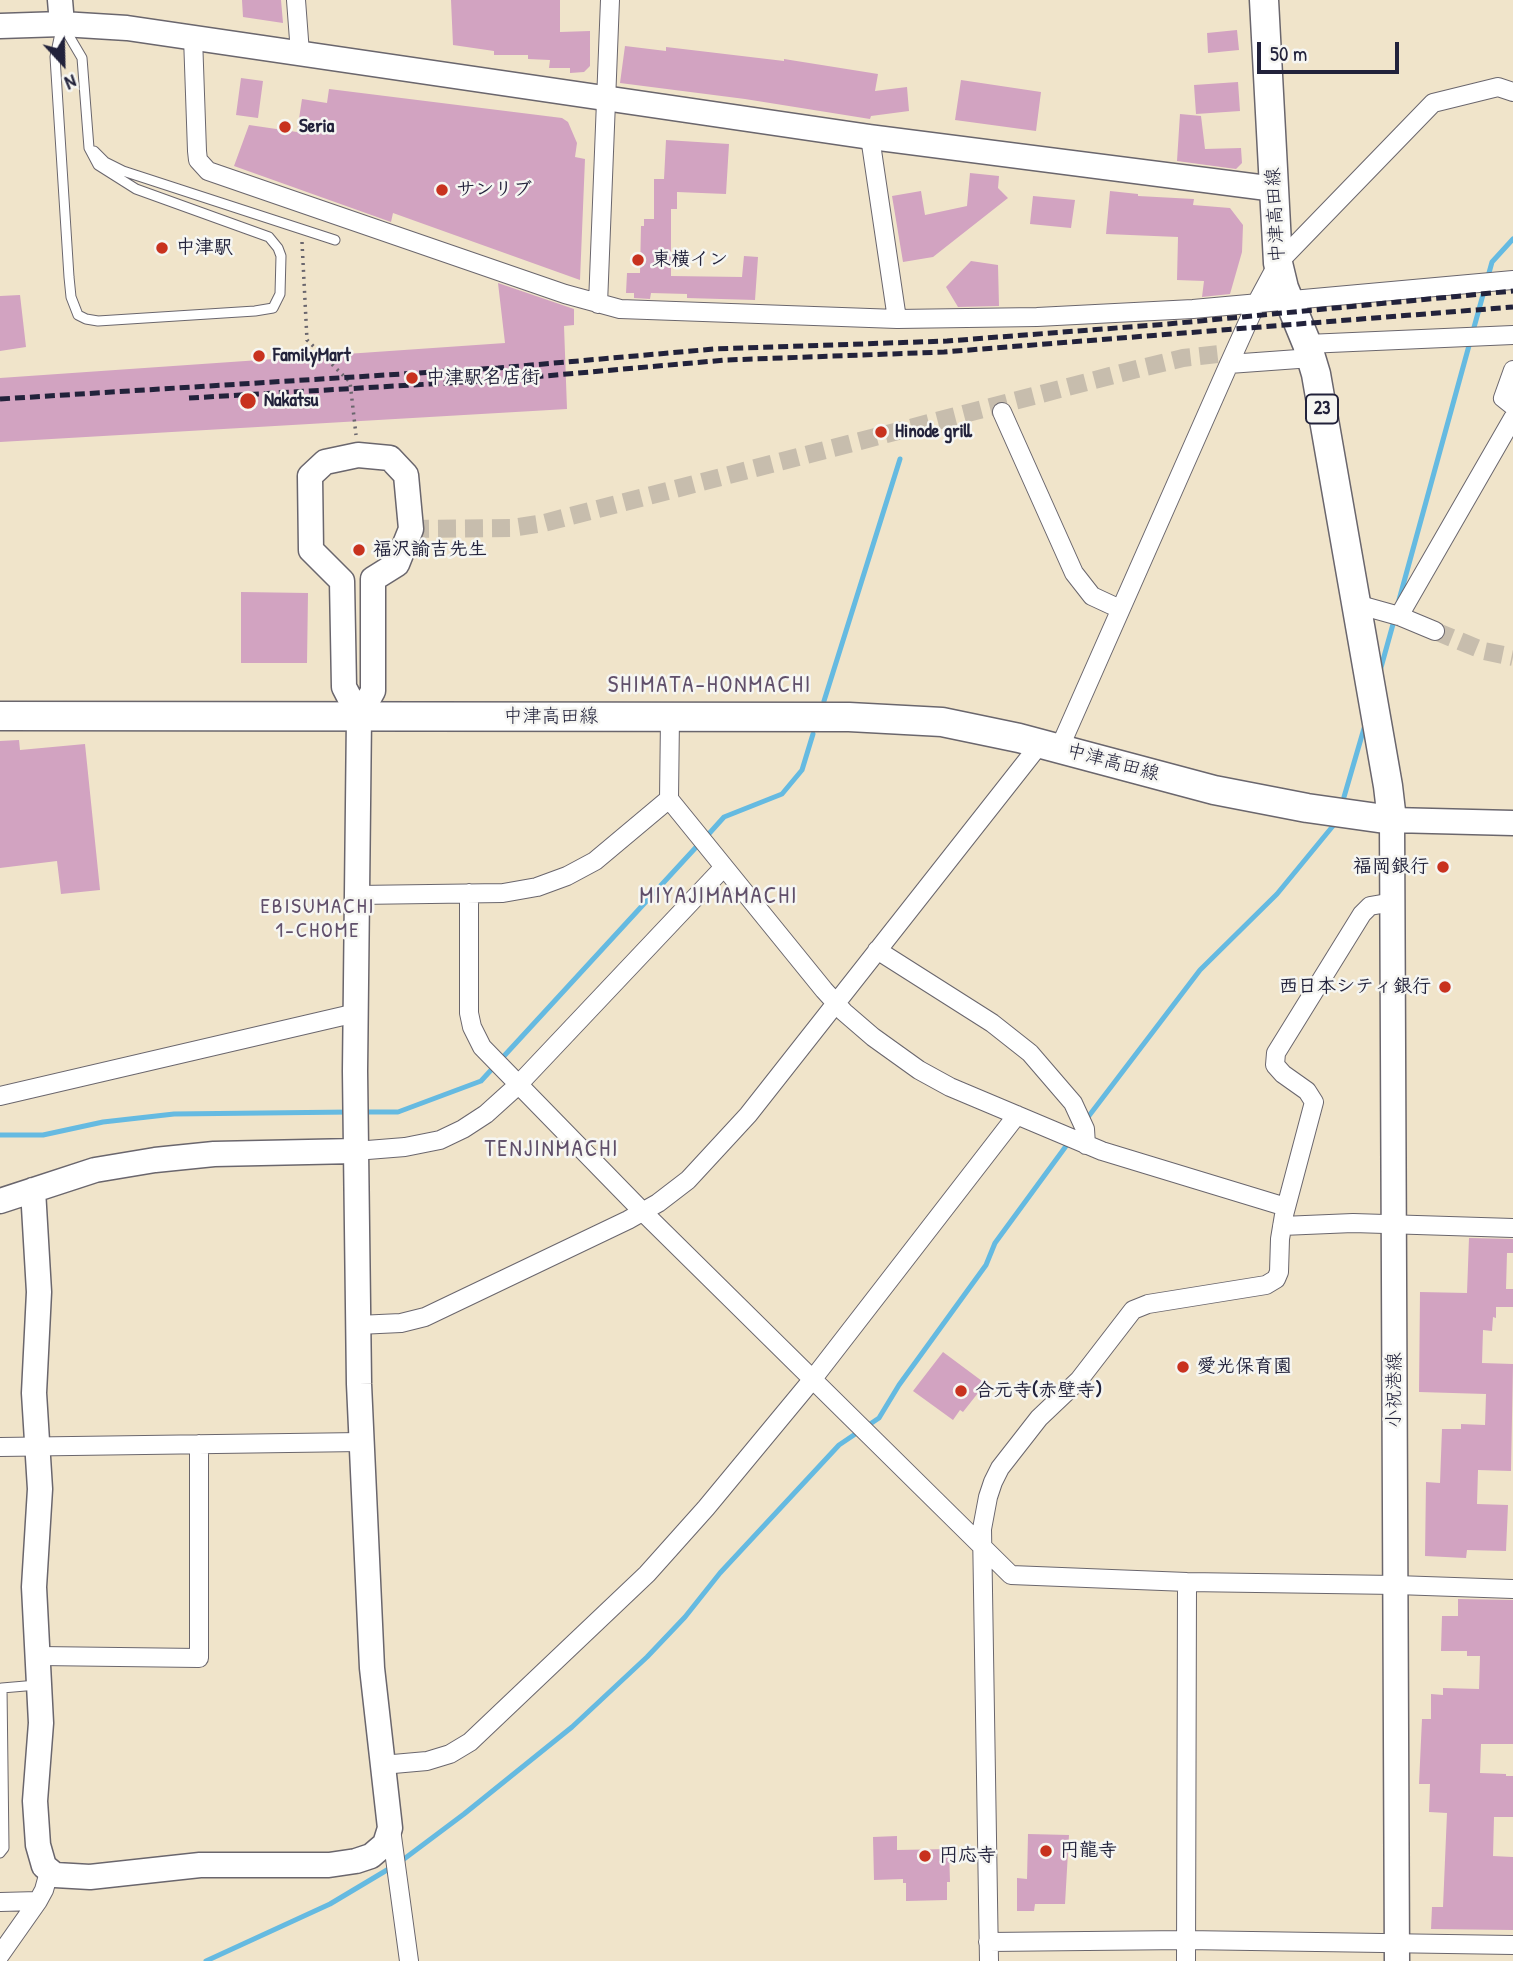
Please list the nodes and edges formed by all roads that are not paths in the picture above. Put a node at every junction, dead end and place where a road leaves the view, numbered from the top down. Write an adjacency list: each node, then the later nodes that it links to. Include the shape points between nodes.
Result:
1 (296, 0): 7 (street)
2 (610, 0): 9 (street)
3 (1264, 0): 12 (main road, 中津高田線 / 23)
4 (61, 12): 5 (street); 6 (street); 11 (lane, via 82,58); 11 (lane, via 55,57 69,277 78,314 98,321 255,311 277,303 281,256 275,242 124,183 98,165)
5 (0, 26)
6 (193, 37): 7 (street); 18 (street, via 198,160 208,171)
7 (300, 53): 9 (street)
8 (1513, 92): 14 (street, via 1498,87 1433,103)
9 (606, 99): 10 (street); 18 (street)
10 (870, 137): 12 (street); 19 (street)
11 (88, 141): 13 (lane, via 105,162 123,171)
12 (1275, 189): 14 (main road, 中津高田線 / 23)
13 (335, 240)
14 (1278, 263): 16 (main road, 中津高田線 / 23); 17 (street)
15 (1513, 280): 16 (street)
16 (1289, 299): 17 (street); 21 (main road, 中津高田線 / 23)
17 (1257, 302): 19 (street, via 1135,313); 22 (street)
18 (598, 304): 19 (street, via 620,309)
19 (897, 319)
20 (1513, 335): 21 (street)
21 (1309, 351): 22 (street); 27 (main road, 中津高田線 / 23)
22 (1229, 364): 28 (street)
23 (1513, 370): 24 (street, via 1503,398)
24 (1513, 405)
25 (1002, 412): 28 (street, via 1074,573 1092,596)
26 (1513, 418): 29 (street)
27 (1356, 604): 29 (street); 36 (main road, 中津高田線 / 23)
28 (1121, 609): 34 (street)
29 (1399, 616): 30 (street)
30 (1435, 631)
31 (0, 716): 32 (main road, 中津高田線)
32 (359, 716): 32 (street, via 344,687 342,581 311,550 310,476 325,462 358,455 390,458 406,475 411,529 397,564 373,579 373,691); 33 (main road, 中津高田線); 40 (street)
33 (670, 717): 34 (main road, 中津高田線, via 900,719 973,727); 35 (street)
34 (1050, 747): 36 (main road, 中津高田線, via 1214,790); 42 (street)
35 (669, 799): 38 (street); 39 (street, via 610,850 567,876 520,891)
36 (1392, 820): 37 (street); 41 (street, 小祝港線)
37 (1513, 823)
38 (724, 867): 43 (street); 45 (street)
39 (469, 893): 40 (street); 45 (street, via 472,1027 482,1047)
40 (356, 895): 44 (street)
41 (1393, 902): 52 (street, via 1370,906 1362,914 1276,1053 1275,1065 1314,1102); 54 (street, 小祝港線)
42 (877, 950): 43 (street); 48 (street, via 992,1023 1030,1053 1073,1103 1084,1123)
43 (836, 1003): 47 (street, via 919,1070); 53 (street, via 722,1146 688,1181)
44 (356, 1013): 46 (street); 49 (street)
45 (517, 1086): 49 (street, via 476,1121 440,1140); 53 (street)
46 (0, 1096)
47 (1017, 1115): 48 (street); 58 (street)
48 (1086, 1144): 52 (street)
49 (355, 1152): 50 (street, via 183,1156 95,1170); 57 (street)
50 (33, 1190): 51 (street); 61 (street, via 40,1292 34,1392)
51 (0, 1200)
52 (1286, 1207): 55 (street)
53 (643, 1212): 57 (street, via 425,1317); 58 (street)
54 (1395, 1224): 55 (street); 56 (street); 65 (street, 小祝港線)
55 (1282, 1226): 63 (street, via 1279,1272 1272,1282 1147,1304 1127,1315 1079,1380 1039,1418 1000,1468 988,1497)
56 (1513, 1228)
57 (358, 1325): 59 (street)
58 (812, 1380): 63 (street); 69 (street, via 646,1574 487,1728 438,1758)
59 (361, 1442): 60 (street); 69 (street, via 372,1668)
60 (199, 1444): 61 (street); 67 (street, via 199,1657)
61 (37, 1446): 62 (street); 67 (street, via 40,1528 34,1587)
62 (0, 1447)
63 (982, 1548): 64 (street, via 1011,1575); 76 (street)
64 (1187, 1582): 65 (street); 75 (street)
65 (1396, 1585): 66 (street); 78 (street, 小祝港線)
66 (1513, 1589)
67 (38, 1656): 68 (street)
68 (40, 1685): 71 (lane, via 2,1688 4,1847); 72 (street, via 36,1822 40,1856)
69 (382, 1765): 70 (street)
70 (390, 1821): 72 (street, via 385,1844 371,1856 346,1863 200,1865 90,1877); 80 (street)
71 (0, 1853)
72 (49, 1872): 73 (street)
73 (38, 1901): 74 (street); 79 (street)
74 (0, 1902)
75 (1186, 1940): 76 (street); 78 (street); 82 (street)
76 (988, 1942): 81 (street)
77 (1513, 1945): 78 (street)
78 (1397, 1952)
79 (0, 1955)
80 (409, 1961)
81 (989, 1961)
82 (1186, 1961)

